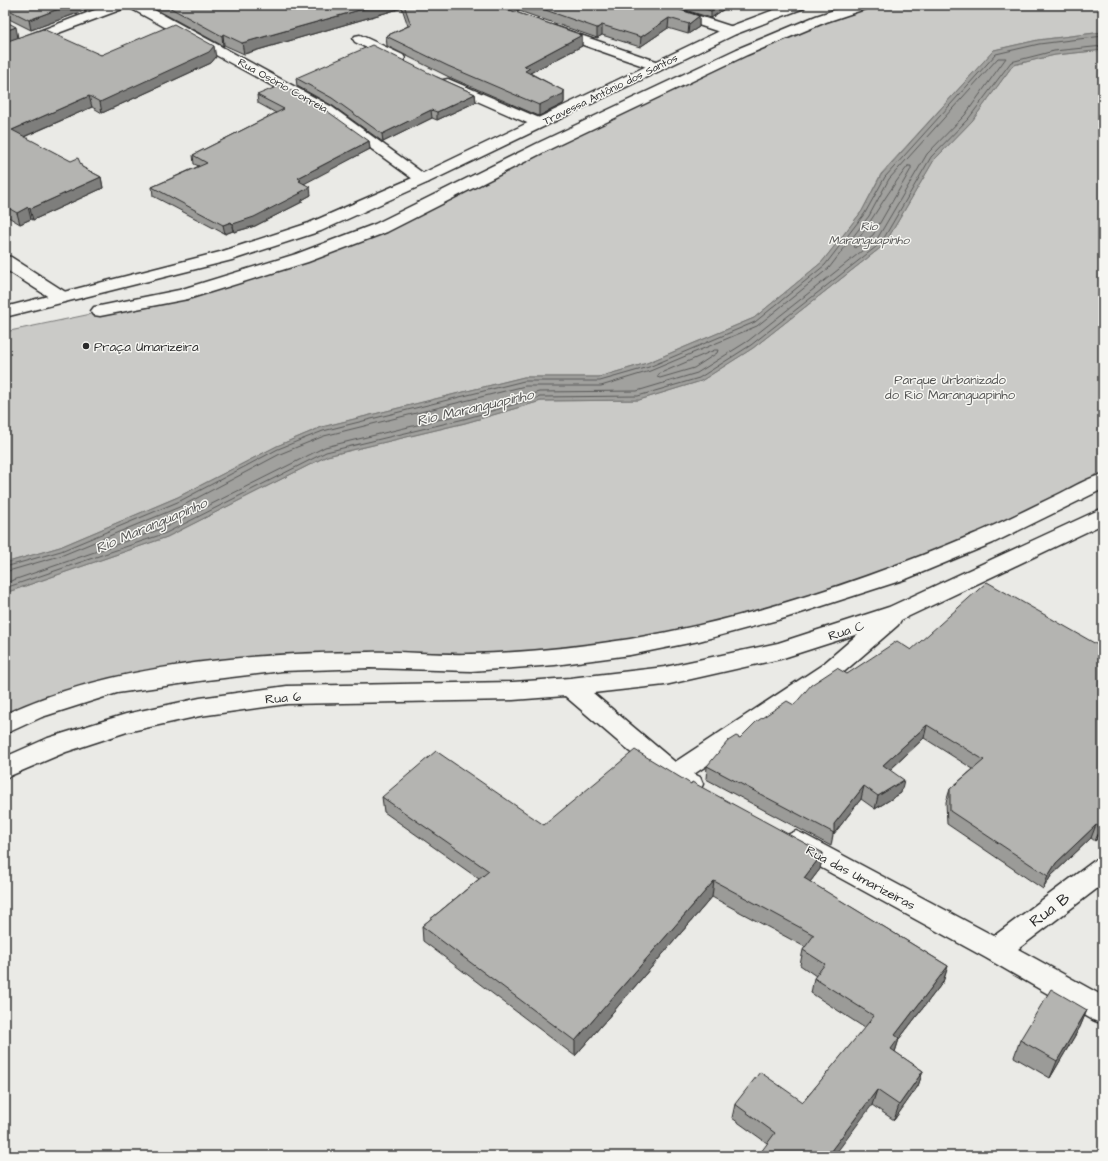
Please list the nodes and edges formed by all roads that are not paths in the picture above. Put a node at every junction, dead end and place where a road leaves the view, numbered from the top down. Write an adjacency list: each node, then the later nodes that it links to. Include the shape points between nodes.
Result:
1 (120, 5): 9 (street)
2 (135, 5): 16 (street, Rua Osório Correia, via 327,110)
3 (651, 5): 8 (street)
4 (799, 5): 8 (street, Travessa Antônio dos Santos)
5 (863, 5): 19 (street, via 821,19 742,52 546,145 381,228 302,258 182,295)
6 (544, 26): 13 (street)
7 (19, 30): 9 (street)
8 (730, 30): 13 (street, Travessa Antônio dos Santos)
9 (32, 38): 11 (street)
10 (360, 39): 12 (street)
11 (5, 49)
12 (409, 64)
13 (657, 66): 15 (street, Travessa Antônio dos Santos)
14 (436, 78): 15 (street)
15 (539, 123): 16 (street, Travessa Antônio dos Santos)
16 (424, 179): 18 (street, Travessa Antônio dos Santos, via 314,226 234,254)
17 (5, 261): 18 (street)
18 (61, 297): 20 (street, Travessa Antônio dos Santos)
19 (100, 311)
20 (5, 312)
21 (1103, 481): 25 (street, via 985,538 898,574 777,612 699,633 630,647 555,657 471,663 346,661 207,671 117,684 54,704)
22 (1103, 515): 23 (street, Rua C)
23 (897, 613): 24 (street, Rua C, via 780,651 665,676); 27 (street, via 830,671)
24 (570, 687): 26 (street, Rua 6, via 287,696 200,707 126,723 57,745); 27 (street)
25 (5, 725)
26 (5, 768)
27 (674, 775): 28 (street)
28 (709, 794)
29 (779, 832): 31 (street, Rua das Umarizeiras)
30 (1103, 869): 31 (street, Rua B)
31 (996, 950): 32 (street, Rua das Umarizeiras)
32 (1103, 1011)

